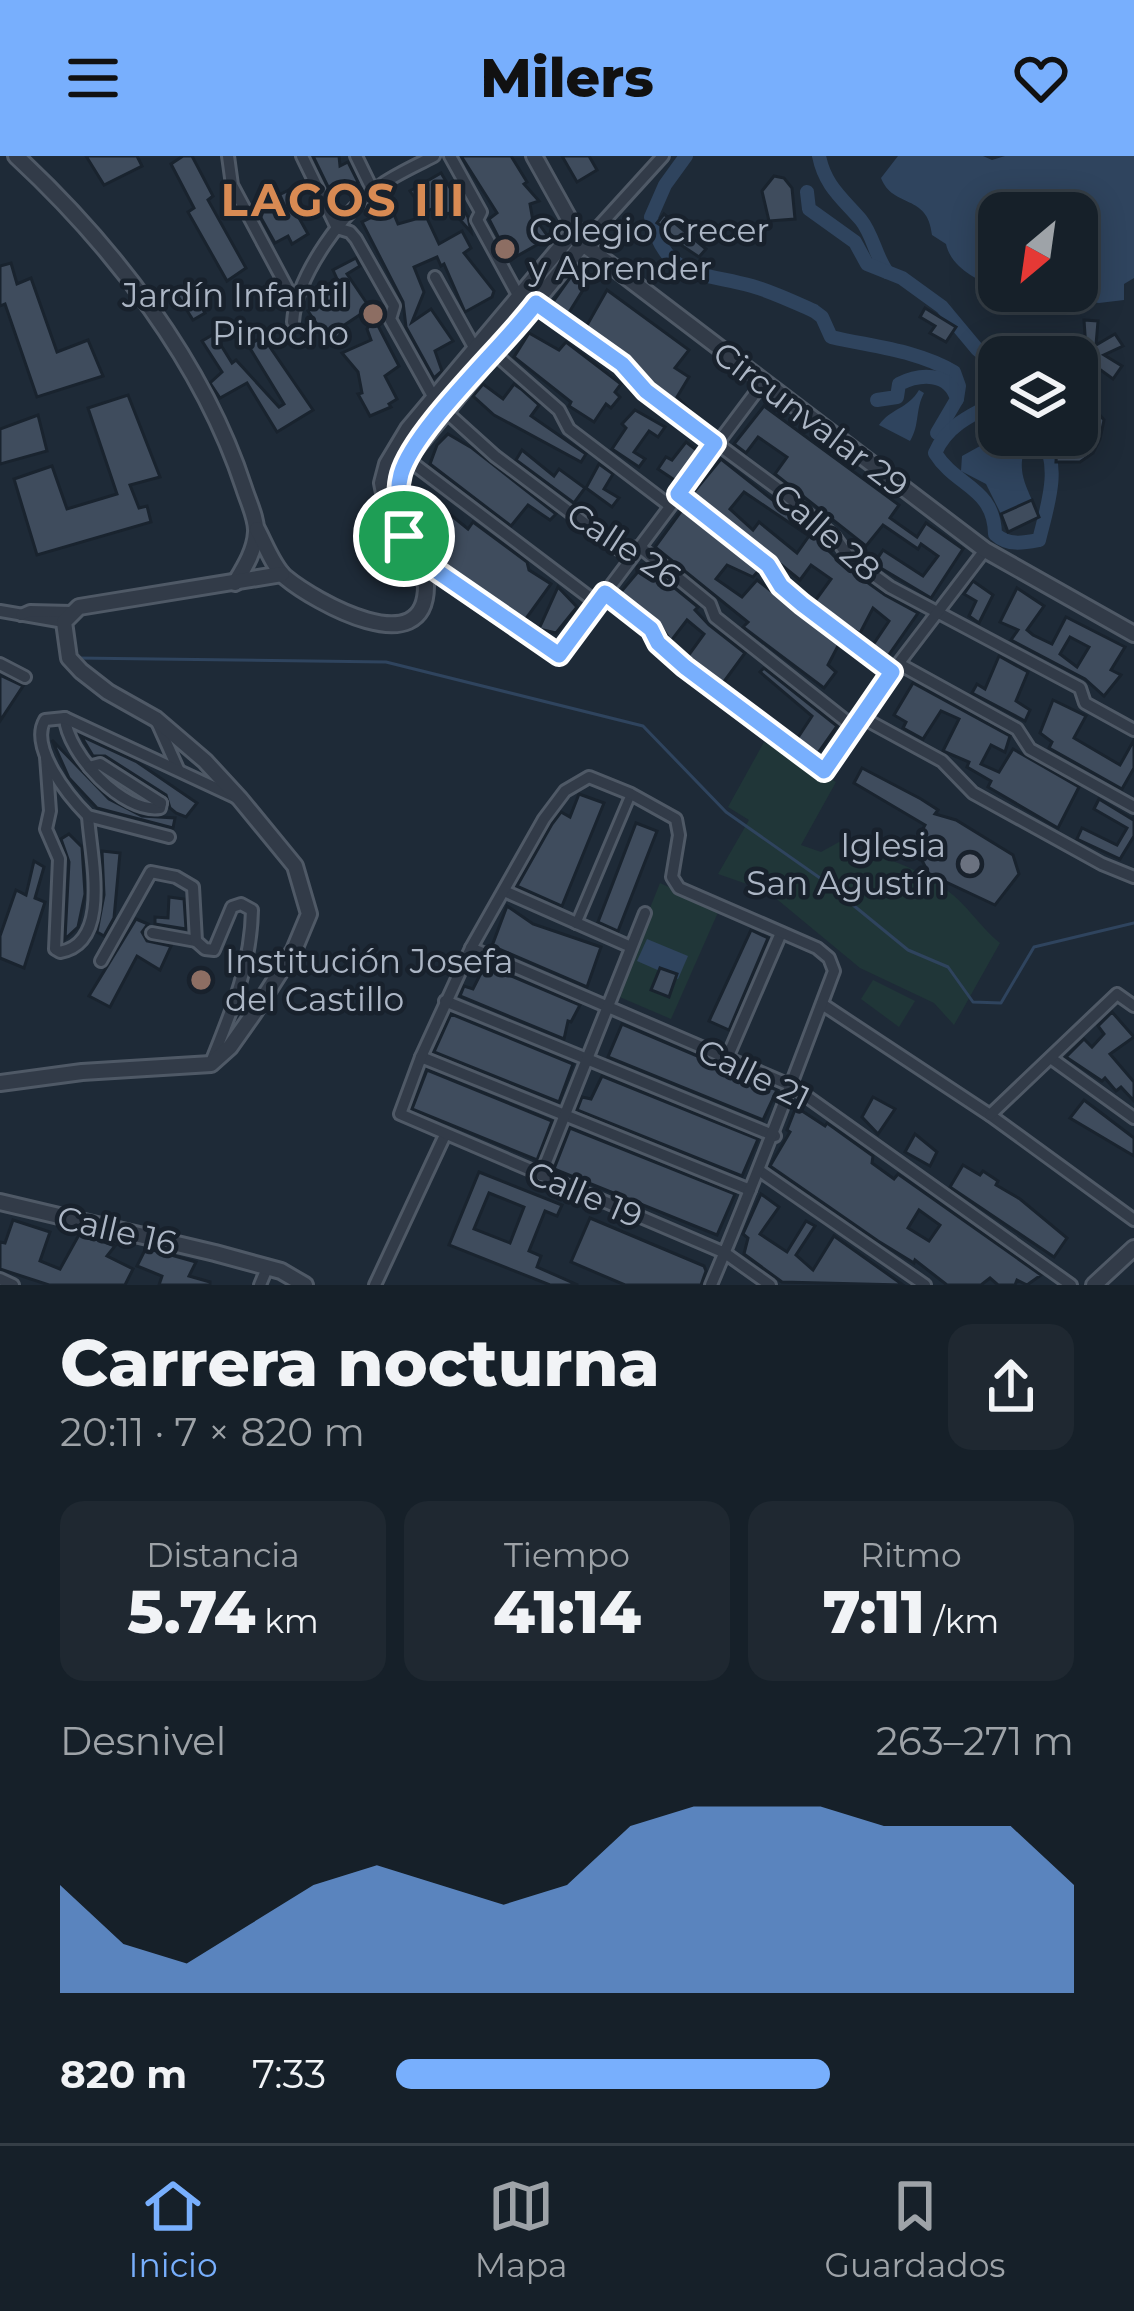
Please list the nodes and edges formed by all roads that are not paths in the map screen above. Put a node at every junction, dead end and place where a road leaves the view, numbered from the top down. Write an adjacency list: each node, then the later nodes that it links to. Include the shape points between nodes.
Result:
1 (16, 156): 24 (street, via 86,226 171,339 231,449)
2 (228, 156): 14 (street, via 232,185)
3 (302, 156): 10 (street, Calle 26)
4 (356, 156): 9 (street)
5 (434, 156): 9 (street)
6 (451, 156): 13 (street)
7 (534, 156): 11 (street, Circunvalar 29)
8 (663, 156): 11 (street)
9 (373, 191): 10 (street)
10 (337, 228): 14 (street); 20 (street, Calle 26, via 350,232 373,267 394,306 389,319)
11 (579, 238): 13 (street); 15 (street); 19 (street, Circunvalar 29)
12 (435, 277): 17 (street)
13 (519, 296): 17 (street)
14 (294, 301): 16 (street)
15 (536, 303): 18 (street); 21 (street, Calle 28)
16 (293, 322)
17 (475, 349): 20 (street)
18 (494, 352): 20 (street); 23 (street, via 559,410 569,429)
19 (762, 384): 21 (street); 27 (street, Circunvalar 29)
20 (439, 404): 22 (street); 25 (street, via 394,449 382,483); 26 (street, Calle 26, via 620,550)
21 (715, 443): 23 (street); 33 (street, Calle 28, via 834,536 849,557 917,605)
22 (407, 459): 25 (street, via 400,484); 31 (street)
23 (674, 500): 26 (street); 37 (street)
24 (257, 529): 29 (street); 30 (street)
25 (404, 536): 28 (street)
26 (640, 547): 31 (street); 41 (street, Calle 26, via 710,604 715,617)
27 (985, 550): 33 (street); 35 (street, Circunvalar 29)
28 (415, 556): 29 (street, via 426,598 414,618 399,624 332,608); 31 (street, via 559,655)
29 (282, 574): 30 (street)
30 (236, 583): 34 (street, via 95,603)
31 (601, 598): 41 (street, via 651,629 685,667 824,771)
32 (0, 611): 34 (street)
33 (940, 611): 37 (street); 42 (street, Calle 28, via 1080,688 1085,703)
34 (68, 617): 40 (street, via 69,658)
35 (1134, 634)
36 (0, 664): 38 (street)
37 (896, 668): 41 (street); 48 (street, via 1017,729 1030,749)
38 (26, 677)
39 (65, 718): 43 (street, via 40,726); 44 (street, via 66,735); 45 (street)
40 (156, 719): 45 (street); 47 (street)
41 (859, 723): 52 (street, Calle 26, via 942,760 973,793)
42 (1134, 730)
43 (46, 754): 49 (street); 50 (street)
44 (88, 767): 44 (street, via 121,797 160,808 100,764)
45 (178, 769): 47 (street)
46 (632, 794): 53 (street, via 589,777 565,791); 55 (street); 57 (street, via 676,819 672,877 680,887)
47 (240, 799): 70 (street, via 296,866 309,914 254,1013)
48 (1134, 807)
49 (50, 811): 50 (street); 50 (street, via 60,952 87,937 92,921)
50 (84, 812): 51 (street)
51 (169, 837)
52 (1132, 873)
53 (504, 891): 55 (street); 59 (street)
54 (644, 913): 60 (street)
55 (576, 924): 60 (street)
56 (152, 933): 58 (street)
57 (781, 933): 63 (street, via 830,958 834,971); 67 (street)
58 (196, 941): 61 (street, via 193,887 151,872); 70 (street, via 214,950 232,908 252,910 243,979)
59 (471, 947): 62 (street); 64 (street, Calle 21)
60 (631, 947): 64 (street)
61 (101, 961)
62 (446, 1001): 66 (street); 68 (street)
63 (822, 1004): 72 (street); 74 (street)
64 (608, 1006): 67 (street, Calle 21); 68 (street)
65 (1134, 1006): 69 (street, via 1117,994)
66 (421, 1057): 73 (street); 76 (street, Calle 19, via 400,1107 405,1118)
67 (728, 1058): 72 (street, Calle 21)
68 (586, 1059): 73 (street); 77 (street)
69 (1052, 1059): 74 (street); 75 (street)
70 (211, 1064): 71 (street)
71 (0, 1083)
72 (792, 1086): 77 (street); 94 (street, Calle 21)
73 (566, 1113): 79 (street); 80 (street)
74 (990, 1115): 82 (street)
75 (1134, 1118)
76 (445, 1135): 79 (street, Calle 19); 90 (street)
77 (775, 1136): 78 (street)
78 (760, 1171): 80 (street); 93 (street)
79 (541, 1175): 84 (street, Calle 19)
80 (751, 1190): 84 (street)
81 (0, 1202): 85 (street, Calle 16)
82 (1134, 1220)
83 (1134, 1248): 95 (street)
84 (725, 1253): 91 (street); 92 (street, Calle 19)
85 (267, 1268): 87 (street, Calle 16); 89 (street)
86 (0, 1280): 88 (street)
87 (306, 1284)
88 (13, 1285)
89 (260, 1285)
90 (375, 1285)
91 (712, 1285)
92 (770, 1285)
93 (925, 1285)
94 (1071, 1285)
95 (1094, 1285)

